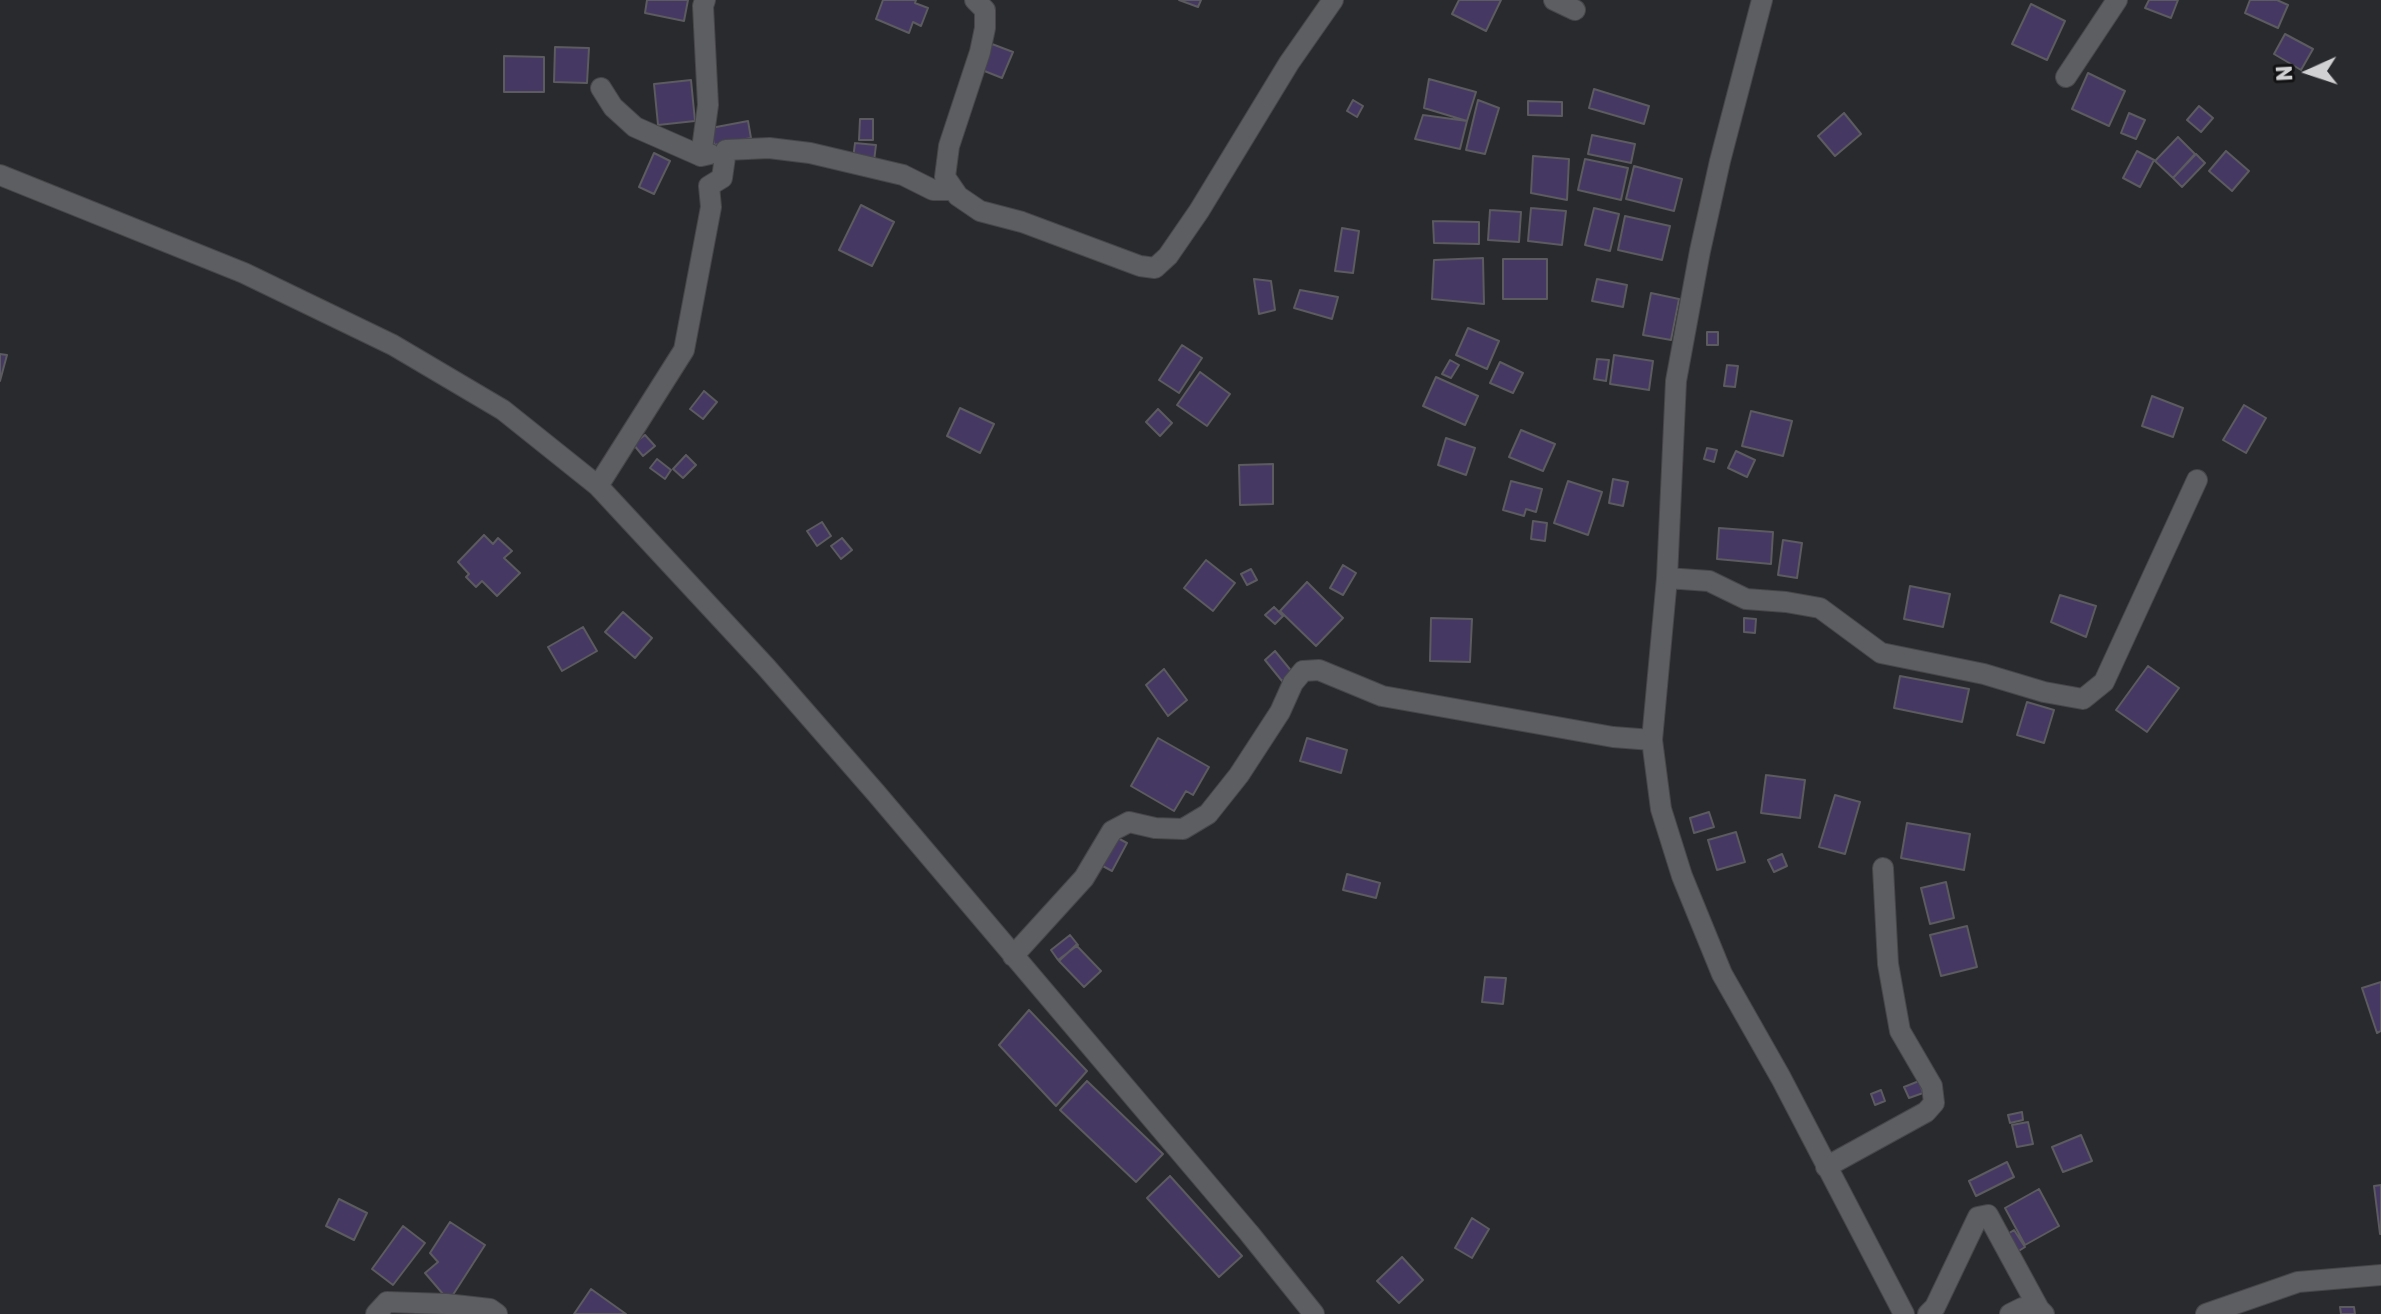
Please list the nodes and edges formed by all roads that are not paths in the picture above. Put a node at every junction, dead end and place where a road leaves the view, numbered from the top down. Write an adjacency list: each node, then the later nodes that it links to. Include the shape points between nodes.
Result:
1 (705, 0): 11 (street, via 708,105)
2 (975, 0): 13 (street, via 985,10 985,28 949,146 945,177)
3 (1333, 0): 13 (street, via 1199,211 1155,268 980,211)
4 (1554, 0): 7 (street)
5 (1762, 0): 16 (street, via 1710,206 1676,381)
6 (2117, 0): 8 (street)
7 (1575, 10)
8 (2066, 77)
9 (601, 88): 11 (street, via 635,127)
10 (726, 150): 11 (street); 13 (street, via 810,153 903,175 933,190); 15 (street, via 722,178 709,186 711,207 684,350)
11 (701, 156)
12 (0, 175): 15 (street, via 244,273 393,345 503,410)
13 (954, 190)
14 (2197, 480): 16 (street, via 2104,682 2083,699 1881,653 1820,608 1746,599 1709,581)
15 (598, 486): 19 (street, via 766,667)
16 (1667, 578): 17 (street)
17 (1652, 740): 19 (street, via 1382,696 1319,670 1303,671 1239,775 1208,814 1183,829 1129,822 1112,831 1084,878); 20 (street, via 1661,809 1682,876 1722,974)
18 (1883, 868): 20 (street, via 1888,964 1900,1031 1932,1086 1934,1103)
19 (1013, 956): 25 (street)
20 (1826, 1167): 26 (street)
21 (2381, 1275): 29 (street, via 2298,1282)
22 (2042, 1312): 27 (street, via 1988,1215 1978,1217); 28 (street, via 2022,1308)
23 (376, 1314): 24 (street, via 387,1302 446,1304)
24 (497, 1314)
25 (1314, 1314)
26 (1904, 1314)
27 (1928, 1314)
28 (2010, 1314)
29 (2206, 1314)

